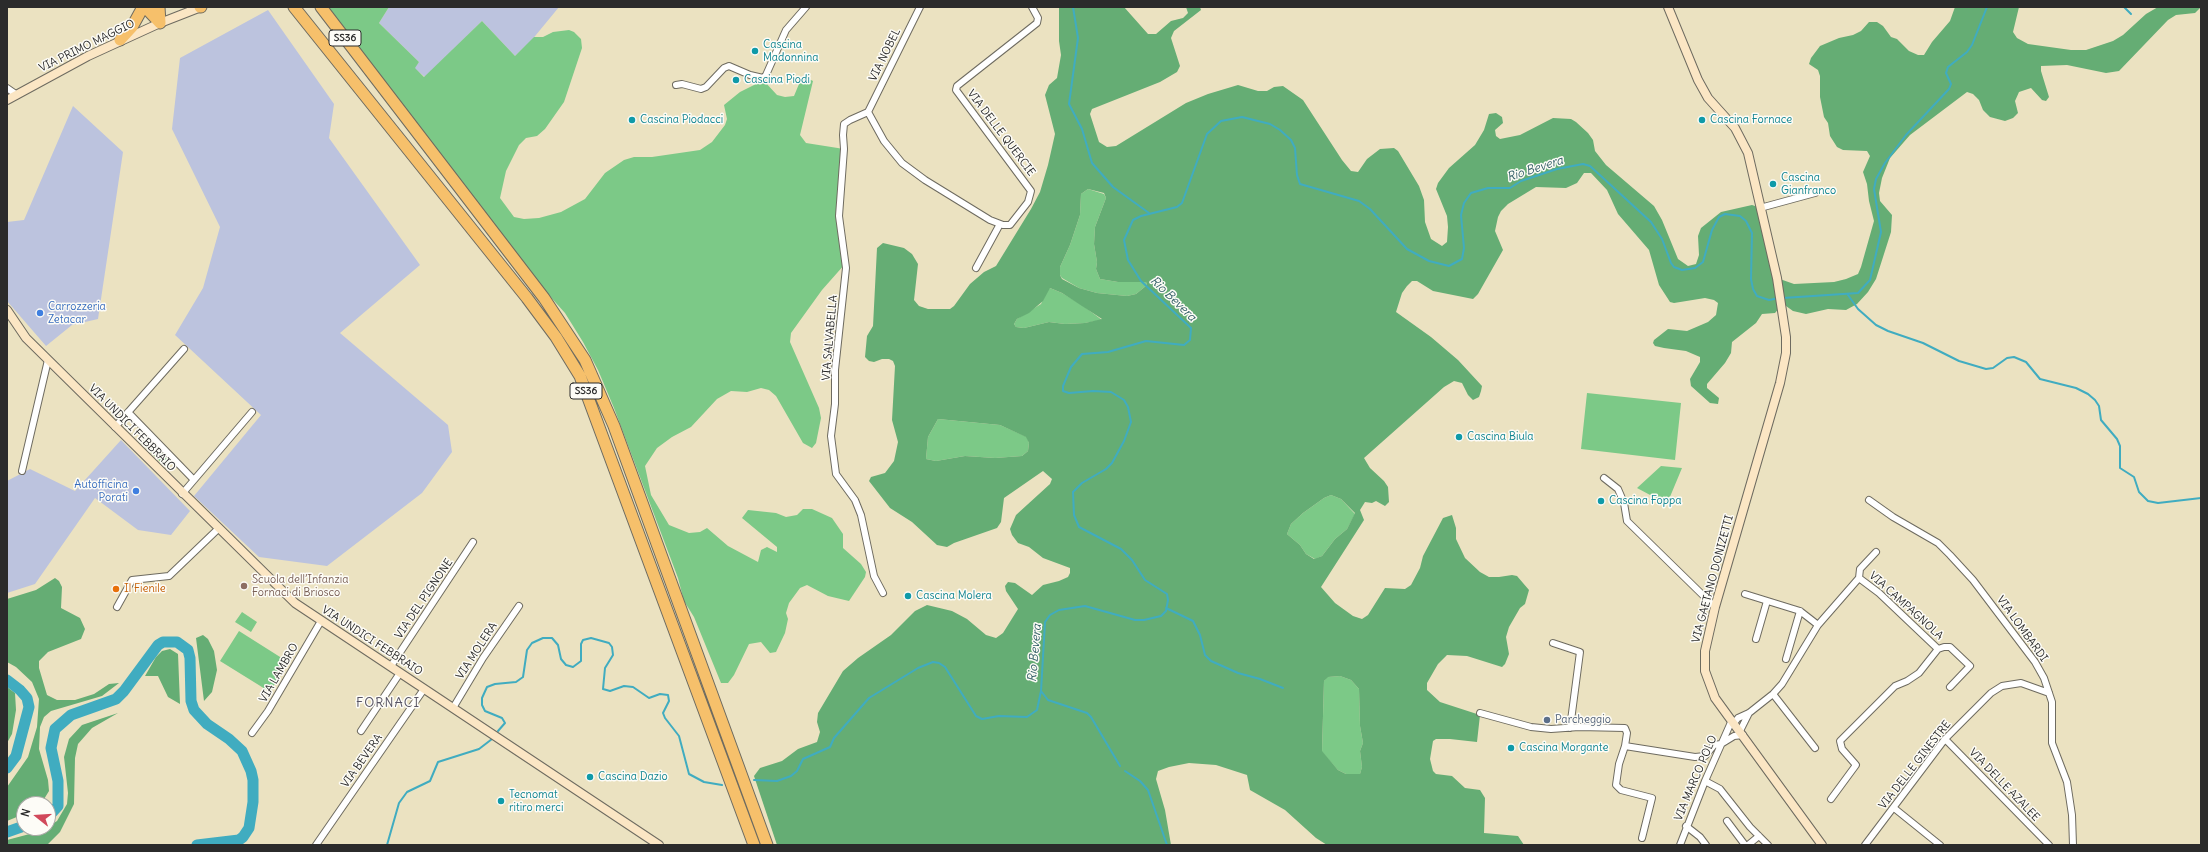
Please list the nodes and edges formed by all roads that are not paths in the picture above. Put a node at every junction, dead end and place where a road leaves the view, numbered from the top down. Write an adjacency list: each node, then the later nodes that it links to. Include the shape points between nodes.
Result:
1 (144, 7): 11 (highway); 12 (highway, via 132,27)
2 (159, 7): 11 (highway)
3 (201, 7): 11 (street, VIA PRIMO MAGGIO)
4 (294, 7): 78 (highway, SS36, via 527,298 556,337 580,376)
5 (321, 7): 13 (highway, SS36)
6 (326, 7): 13 (highway, via 357,47)
7 (806, 7): 14 (street, via 786,30 763,78 729,66 701,89)
8 (920, 7): 18 (street, VIA NOBEL)
9 (1032, 7): 21 (street, VIA DELLE QUERCIE, via 1038,18 1037,23 957,86 956,90 1031,191 1028,202 1014,220 1010,224)
10 (1668, 7): 20 (street, VIA GAETANO DONIZETTI, via 1698,80 1708,98 1735,128 1745,146)
11 (160, 23): 12 (street, VIA PRIMO MAGGIO)
12 (120, 40): 16 (street, VIA PRIMO MAGGIO)
13 (368, 68): 79 (highway, SS36, via 544,298 585,360 614,426)
14 (676, 85)
15 (7, 88): 16 (street)
16 (16, 95): 17 (street, VIA PRIMO MAGGIO)
17 (7, 100)
18 (868, 112): 21 (street, via 884,141 902,163 939,189); 38 (street, VIA SALVABELLA, via 844,124 839,216 846,268 831,436 836,474 861,515 874,576)
19 (1815, 193): 20 (street)
20 (1760, 208): 42 (street, VIA GAETANO DONIZETTI, via 1779,287 1786,346 1780,383)
21 (1000, 224): 22 (street)
22 (976, 268)
23 (7, 310): 25 (street, VIA UNDICI FEBBRAIO, via 26,338)
24 (184, 349): 26 (street)
25 (48, 360): 28 (street, VIA UNDICI FEBBRAIO); 29 (street)
26 (128, 412): 28 (street); 31 (street)
27 (252, 412): 31 (street)
28 (115, 427): 32 (street, VIA UNDICI FEBBRAIO)
29 (22, 471)
30 (1604, 478): 42 (street, via 1618,489 1627,521)
31 (194, 480): 32 (street)
32 (182, 494): 34 (street, VIA UNDICI FEBBRAIO)
33 (1869, 500): 55 (street, VIA LOMBARDI, via 1938,543 1950,554 2035,662)
34 (218, 529): 43 (street, via 169,576 132,580); 45 (street, VIA UNDICI FEBBRAIO, via 295,603)
35 (474, 542): 51 (street, VIA DEL PIGNONE)
36 (1876, 552): 37 (street, VIA CAMPAGNOLA, via 1860,569)
37 (1859, 578): 46 (street, VIA CAMPAGNOLA); 49 (street, VIA CAMPAGNOLA, via 1879,593)
38 (883, 593)
39 (1745, 594): 40 (street)
40 (1767, 601): 44 (street); 47 (street)
41 (519, 606): 57 (street, VIA MOLERA, via 483,658)
42 (1715, 607): 60 (street, VIA GAETANO DONIZETTI, via 1705,651 1705,671 1714,698)
43 (117, 608)
44 (1800, 611): 46 (street); 50 (street)
45 (321, 621): 51 (street, VIA UNDICI FEBBRAIO); 63 (street, VIA LAMBRO, via 268,711)
46 (1818, 625): 56 (street, VIA CAMPAGNOLA, via 1787,677)
47 (1756, 640)
48 (1553, 643): 61 (street, via 1580,652)
49 (1938, 649): 53 (street, VIA CAMPAGNOLA, via 1950,648 1970,666); 70 (street, VIA CAMPAGNOLA, via 1919,672 1895,686 1840,741 1842,749 1856,764)
50 (1786, 658)
51 (391, 666): 52 (street, VIA UNDICI FEBBRAIO)
52 (400, 673): 54 (street, VIA UNDICI FEBBRAIO); 62 (street)
53 (1950, 687)
54 (424, 689): 57 (street, VIA UNDICI FEBBRAIO); 76 (street, VIA BEVERA)
55 (2049, 693): 65 (street, VIA DELLE GINESTRE, via 2021,683 2002,686 1980,703); 89 (street, VIA LOMBARDI, via 2053,716 2052,743 2067,782)
56 (1773, 694): 59 (street, VIA CAMPAGNOLA); 68 (street)
57 (454, 708): 77 (street, VIA UNDICI FEBBRAIO)
58 (1480, 713): 61 (street, via 1531,727)
59 (1749, 713): 60 (street, VIA CAMPAGNOLA); 64 (street, VIA CAMPAGNOLA)
60 (1733, 722): 64 (street, VIA GAETANO DONIZETTI); 66 (street, VIA MARCO POLO)
61 (1570, 728): 67 (street, via 1624,728 1627,733)
62 (362, 730)
63 (252, 733)
64 (1741, 733): 66 (street); 85 (street, VIA GAETANO DONIZETTI)
65 (1945, 739): 71 (street, VIA DELLE GINESTRE); 88 (street, VIA DELLE AZALEE)
66 (1721, 744): 67 (street, via 1714,745 1705,756 1695,757); 69 (street, VIA MARCO POLO)
67 (1625, 746): 75 (street, via 1616,785 1621,790 1652,798)
68 (1815, 748)
69 (1705, 781): 73 (street, VIA MARCO POLO); 74 (street, via 1720,789)
70 (1831, 799)
71 (1894, 808): 86 (street, VIA DELLE GINESTRE); 87 (street)
72 (1727, 821): 82 (street)
73 (1686, 826): 80 (street, VIA MARCO POLO); 81 (street)
74 (1759, 836): 83 (street); 84 (street)
75 (1642, 838)
76 (316, 845)
77 (659, 845)
78 (754, 845)
79 (767, 845)
80 (1680, 845)
81 (1706, 845)
82 (1745, 845)
83 (1748, 845)
84 (1768, 845)
85 (1822, 845)
86 (1865, 845)
87 (1940, 845)
88 (2049, 845)
89 (2073, 845)

